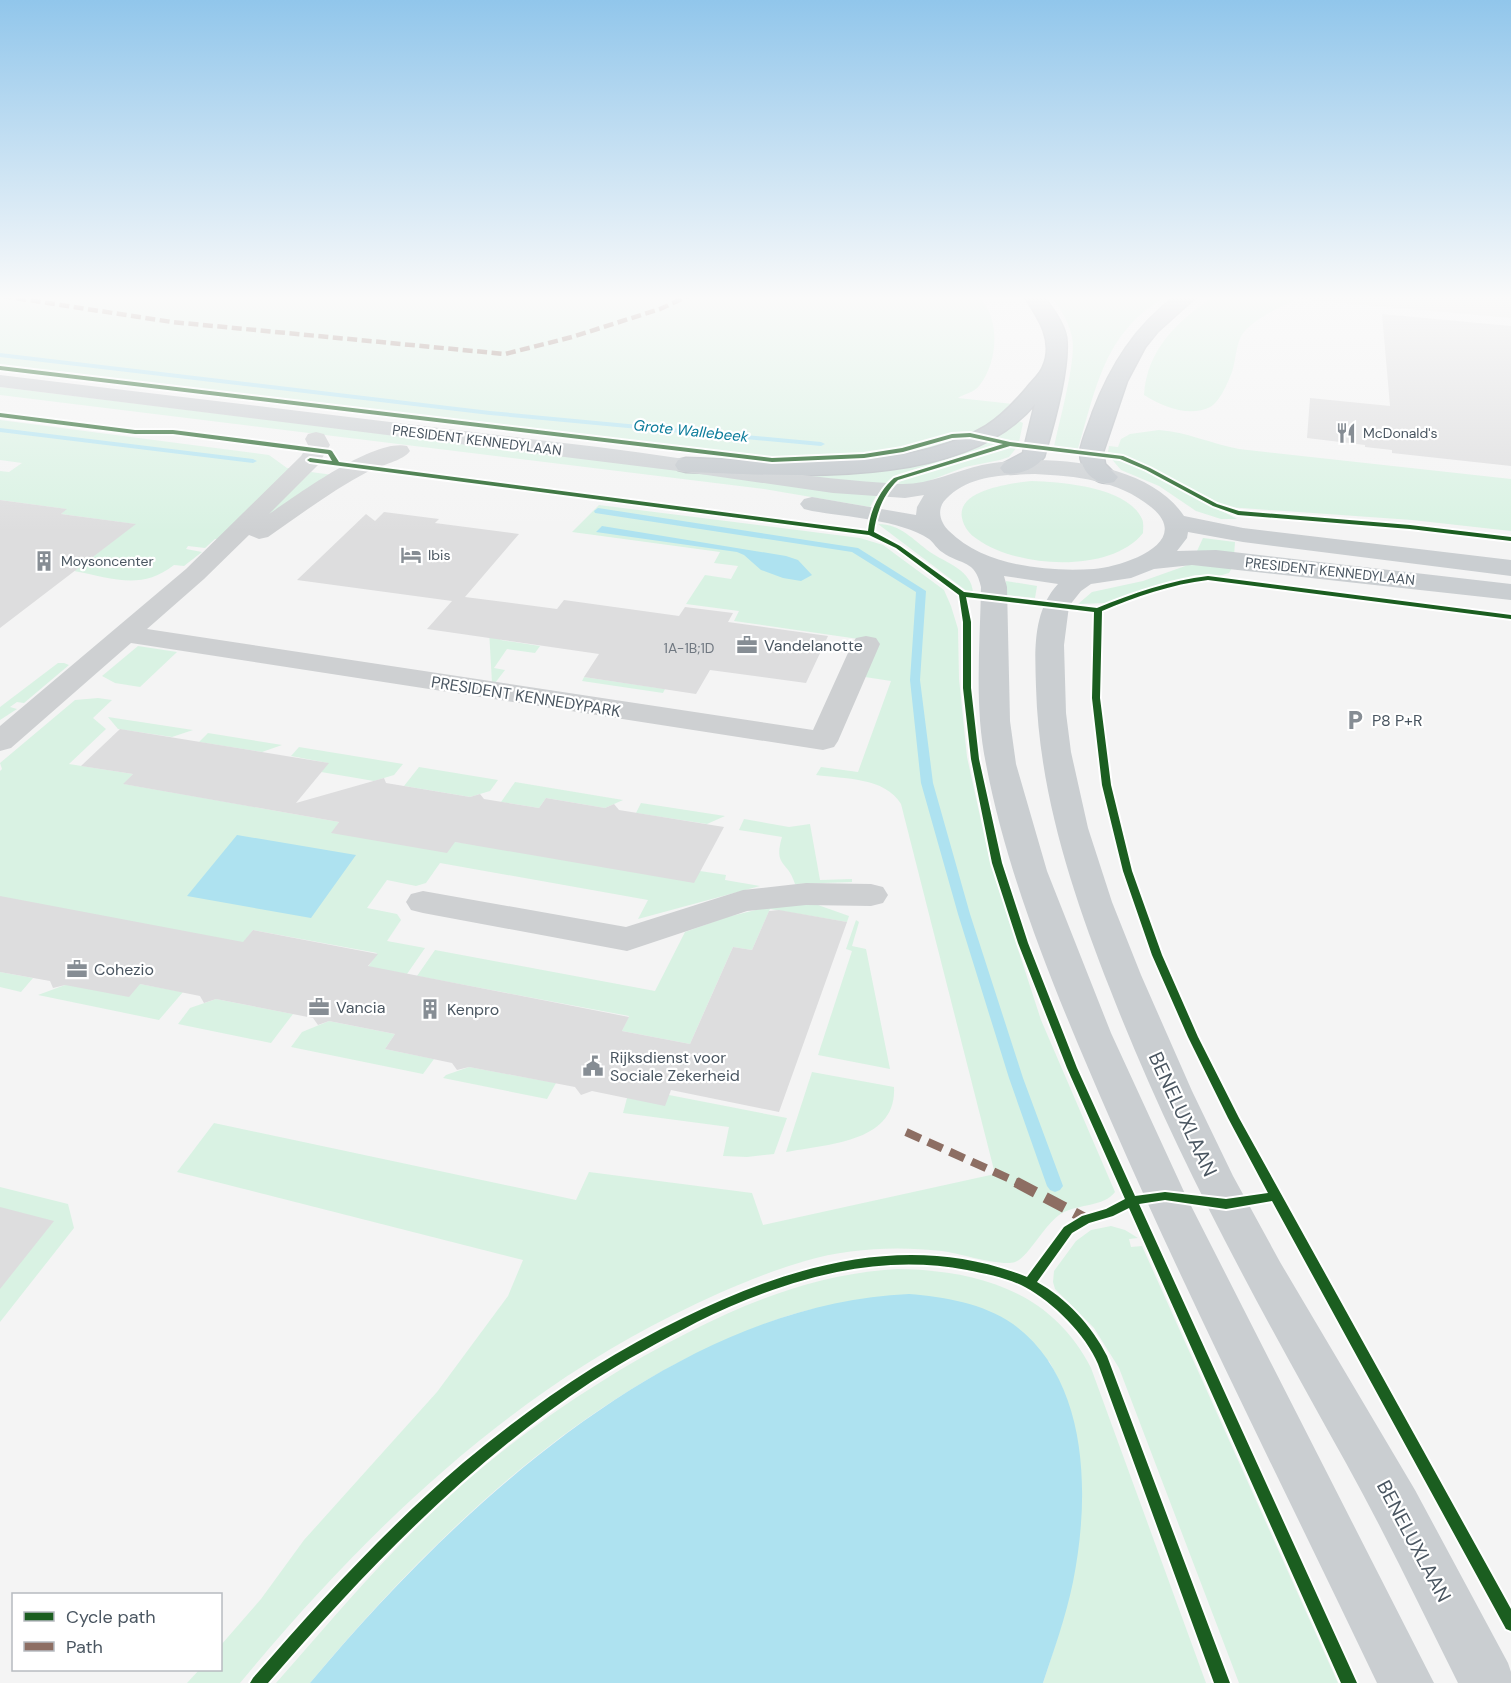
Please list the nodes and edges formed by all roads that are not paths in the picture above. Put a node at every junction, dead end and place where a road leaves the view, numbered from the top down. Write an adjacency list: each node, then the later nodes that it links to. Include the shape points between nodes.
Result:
1 (1049, 375): 8 (highway, via 1002,425 968,443 926,456 821,470)
2 (1051, 375): 9 (highway, via 1033,457)
3 (1119, 375): 10 (highway, via 1090,459)
4 (0, 381): 8 (main road, PRESIDENT KENNEDYLAAN)
5 (0, 401): 6 (main road, PRESIDENT KENNEDYLAAN)
6 (316, 439): 7 (main road, PRESIDENT KENNEDYLAAN); 17 (street, via 320,446 310,460)
7 (399, 451): 13 (main road, PRESIDENT KENNEDYLAAN, via 774,497 910,521); 17 (street, via 360,467)
8 (686, 465): 11 (main road, PRESIDENT KENNEDYLAAN, via 886,491)
9 (1012, 468): 10 (main road, PRESIDENT KENNEDYLAAN, via 1059,468); 11 (main road, PRESIDENT KENNEDYLAAN)
10 (1106, 477): 12 (main road, PRESIDENT KENNEDYLAAN, via 1159,501)
11 (953, 483): 13 (main road, via 931,500 927,511)
12 (1175, 522): 14 (main road, via 1172,544); 16 (main road, PRESIDENT KENNEDYLAAN, via 1243,535)
13 (935, 533): 15 (main road, PRESIDENT KENNEDYLAAN, via 946,544)
14 (1149, 562): 18 (main road, PRESIDENT KENNEDYLAAN); 19 (main road, PRESIDENT KENNEDYLAAN, via 1216,558)
15 (982, 563): 18 (main road, PRESIDENT KENNEDYLAAN, via 1031,575); 25 (main road, via 990,570 994,587 993,684 1001,764 1034,882 1092,1033 1165,1196)
16 (1511, 568)
17 (195, 574): 20 (street)
18 (1084, 577): 26 (main road, BENELUXLAAN, via 1065,589 1055,605 1050,691 1057,765 1068,816 1101,921 1150,1045 1226,1204 1386,1486)
19 (1511, 592)
20 (124, 634): 21 (street, PRESIDENT KENNEDYPARK, via 823,741); 22 (street)
21 (866, 644)
22 (0, 742)
23 (871, 895): 24 (street, via 806,894 743,901 627,939)
24 (423, 902)
25 (1406, 1683)
26 (1488, 1683)

